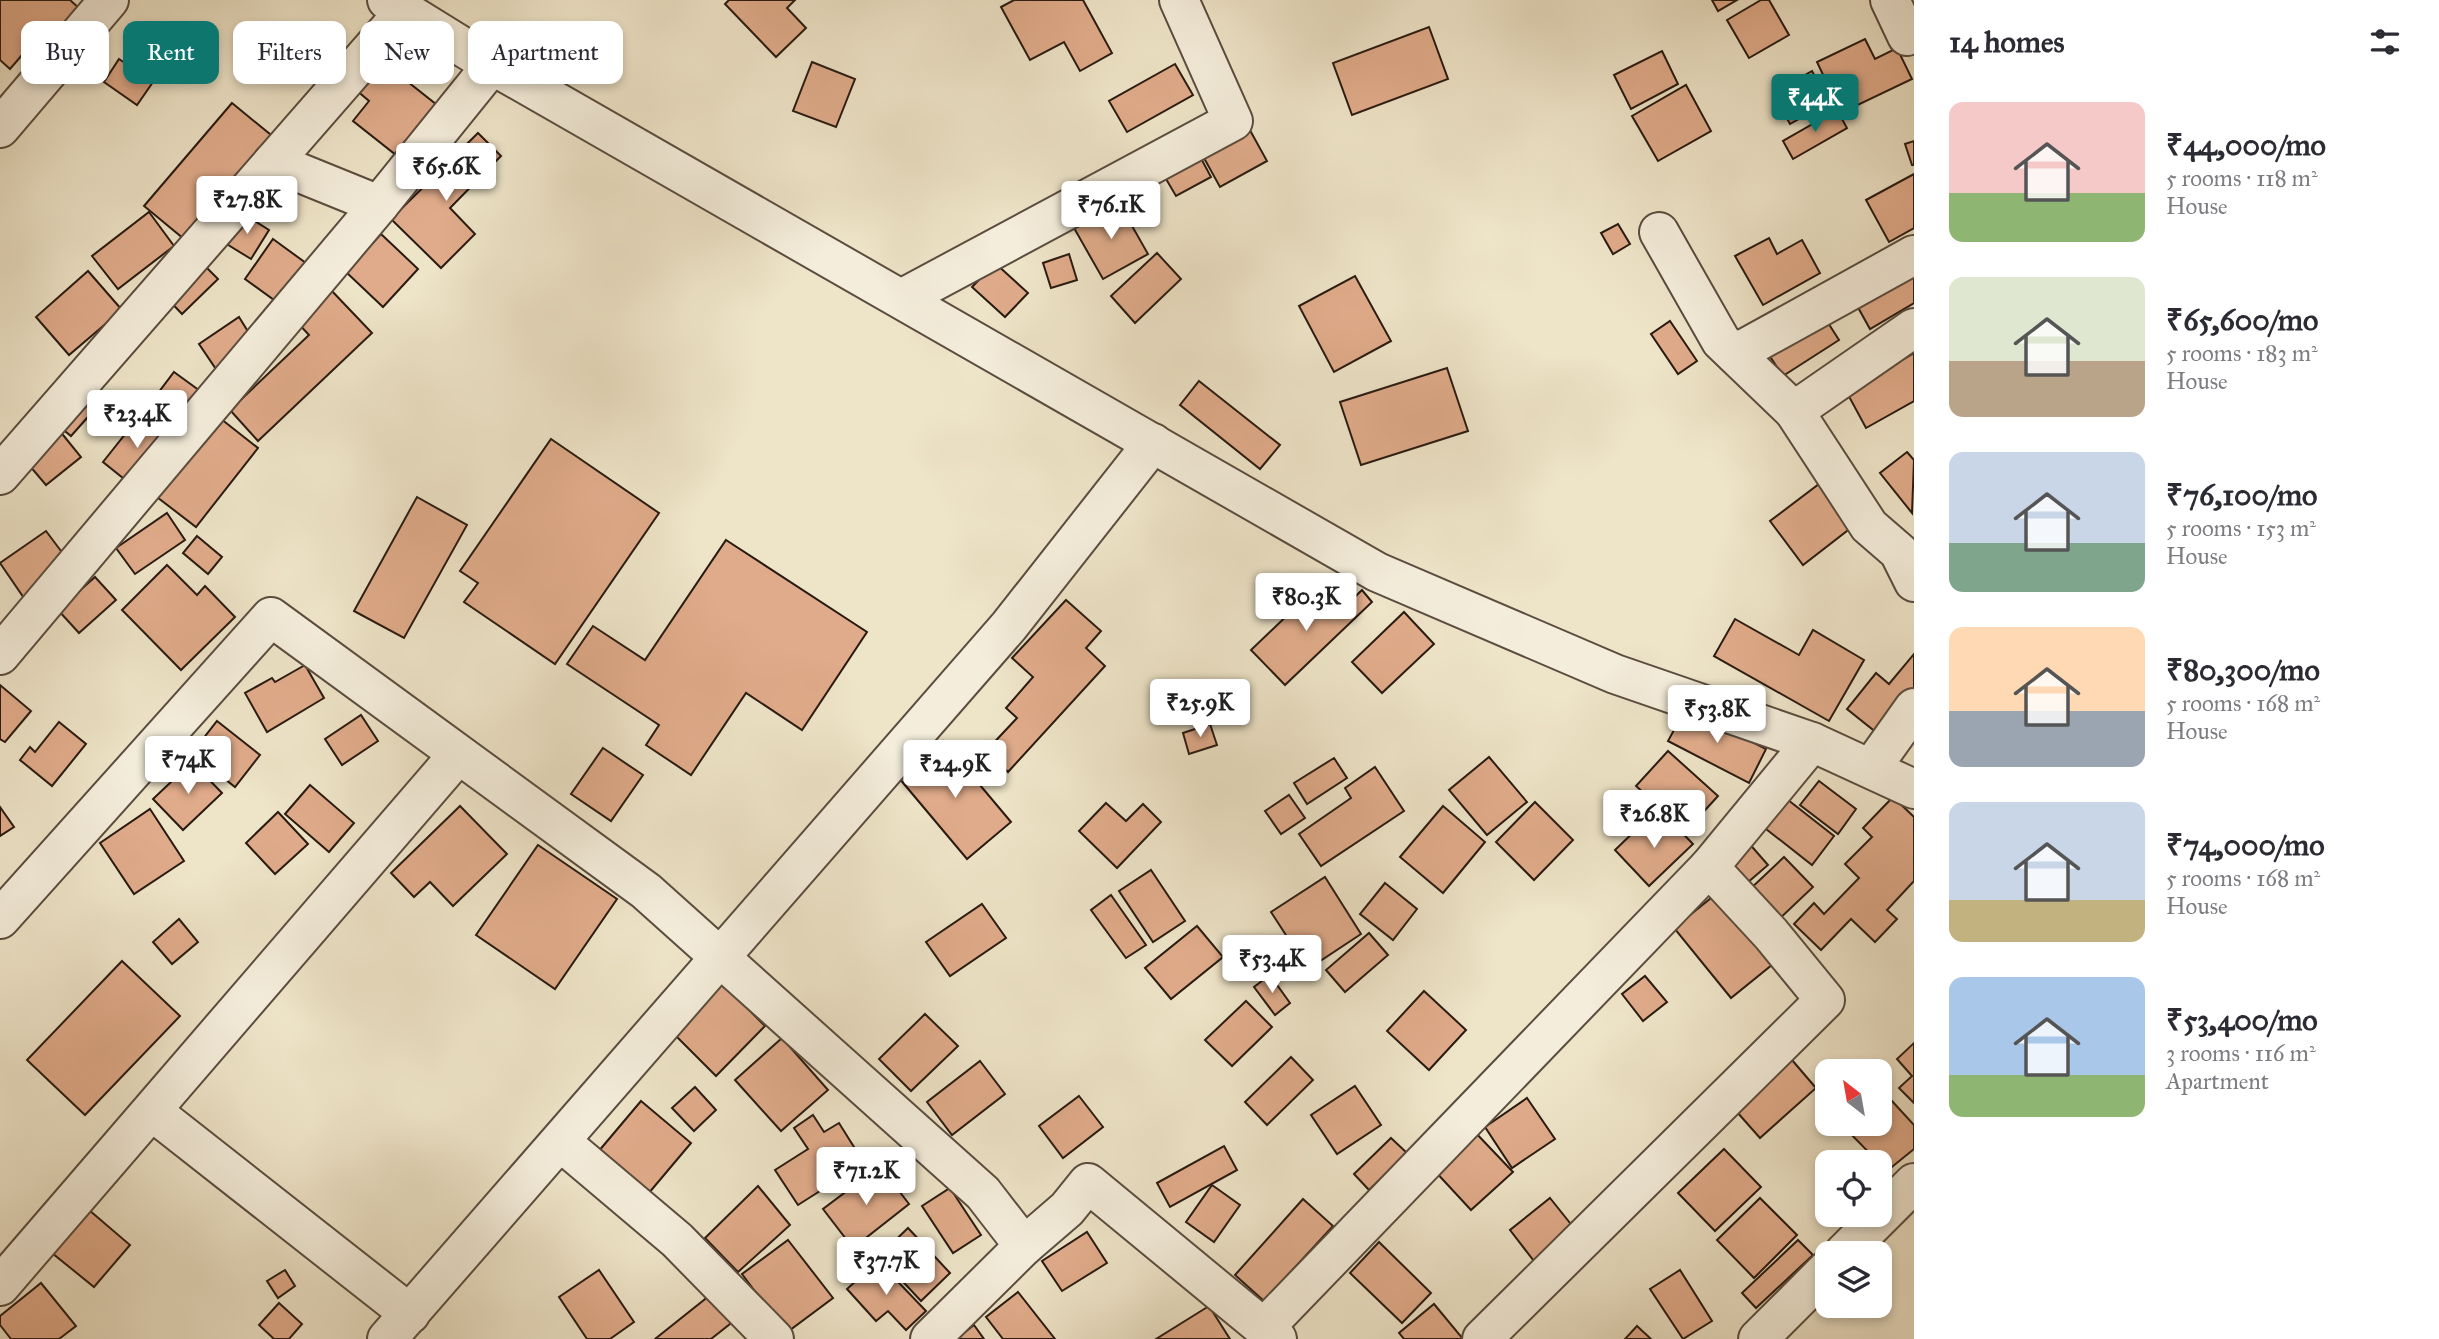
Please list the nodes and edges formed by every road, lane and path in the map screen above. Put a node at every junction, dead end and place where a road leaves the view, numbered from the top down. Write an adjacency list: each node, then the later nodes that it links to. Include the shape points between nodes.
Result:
1 (109, 0): 9 (street)
2 (1179, 0): 14 (street, via 1233,121)
3 (1890, 0): 5 (street)
4 (396, 5): 6 (street); 10 (street)
5 (1907, 36)
6 (468, 50)
7 (477, 84): 11 (street)
8 (526, 84): 14 (street)
9 (0, 128)
10 (273, 162): 11 (street); 19 (street)
11 (379, 205): 21 (street)
12 (1659, 232): 16 (street, via 1721,341)
13 (1914, 255): 16 (street)
14 (903, 298): 18 (street)
15 (1914, 328): 17 (street)
16 (1735, 354): 17 (street)
17 (1794, 411): 20 (street, via 1869,526)
18 (1153, 443): 23 (street, via 1377,572 1615,674); 29 (street, via 1009,626)
19 (0, 475)
20 (1909, 558)
21 (0, 655)
22 (1914, 708): 25 (street)
23 (1812, 742): 25 (street); 27 (street)
24 (457, 756): 28 (street, via 271,617); 29 (street, via 646,891); 30 (street)
25 (1872, 767): 26 (street)
26 (1914, 789)
27 (1709, 867): 38 (street); 41 (street, via 1825,1000)
28 (0, 919)
29 (723, 957): 31 (street); 34 (street, via 983,1193)
30 (153, 1112): 36 (street); 37 (street)
31 (561, 1142): 37 (street); 39 (street, via 677,1240)
32 (1914, 1183): 33 (street)
33 (1856, 1241)
34 (1024, 1246): 38 (street, via 1067,1209 1088,1183); 40 (street)
35 (1815, 1282): 42 (street)
36 (0, 1286)
37 (396, 1332)
38 (1271, 1333)
39 (774, 1339)
40 (930, 1339)
41 (1482, 1339)
42 (1758, 1339)

